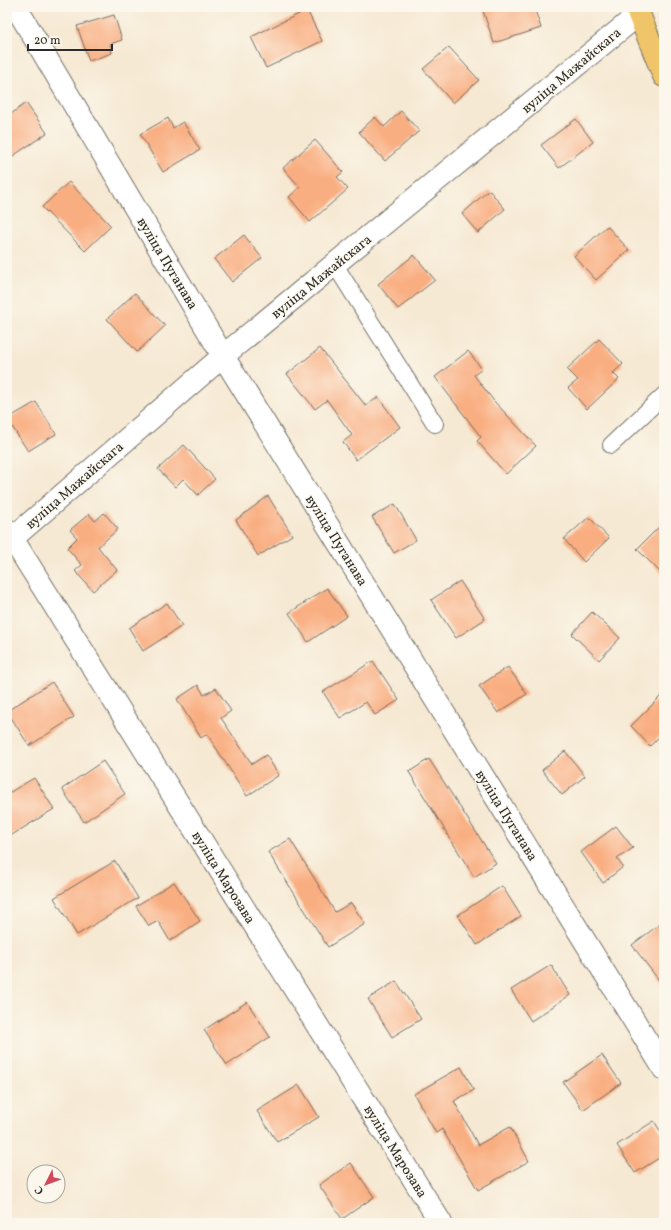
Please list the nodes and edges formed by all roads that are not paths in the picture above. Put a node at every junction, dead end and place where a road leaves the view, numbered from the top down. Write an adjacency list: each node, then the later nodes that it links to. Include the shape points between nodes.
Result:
1 (16, 7): 5 (street, вуліца Пуганава)
2 (638, 10): 3 (main road); 4 (street, вуліца Мажайскага)
3 (664, 76)
4 (335, 265): 5 (street, вуліца Мажайскага); 7 (lane)
5 (223, 356): 9 (street, вуліца Мажайскага); 10 (street, вуліца Пуганава)
6 (664, 395): 8 (lane)
7 (435, 424)
8 (611, 445)
9 (9, 537): 11 (street, вуліца Марозава)
10 (664, 1069)
11 (441, 1223)

